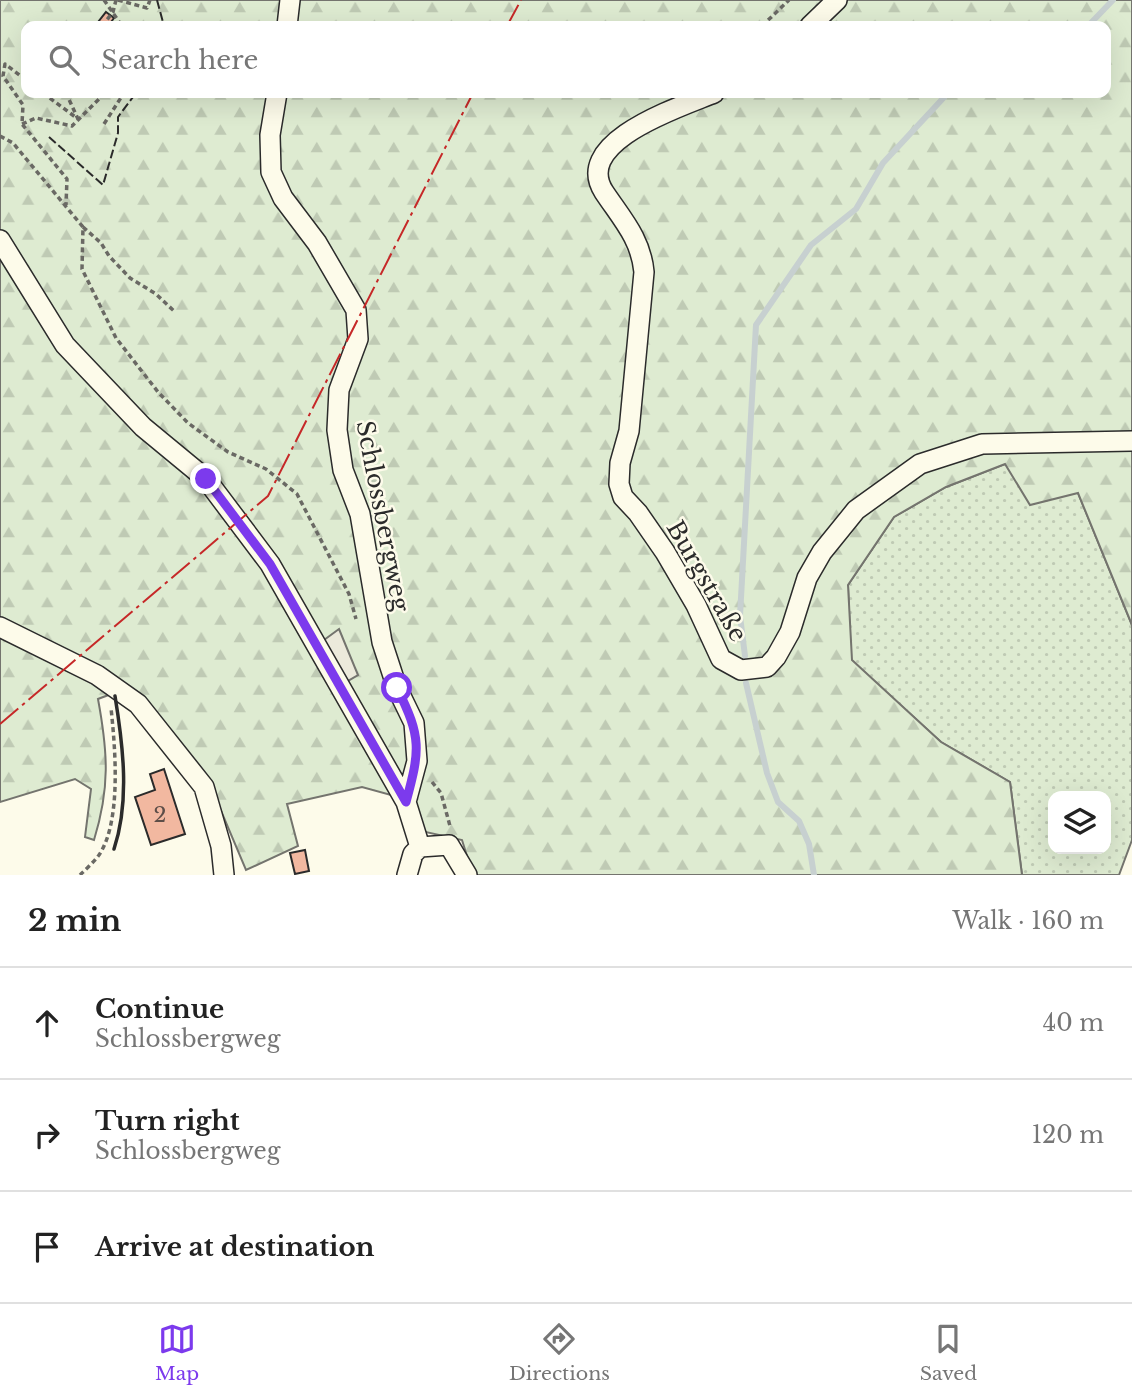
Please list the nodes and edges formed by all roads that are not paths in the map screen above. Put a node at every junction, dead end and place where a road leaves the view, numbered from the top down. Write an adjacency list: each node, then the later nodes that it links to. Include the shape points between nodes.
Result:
1 (290, 0): 3 (street)
2 (837, 0): 4 (street)
3 (288, 21)
4 (815, 21)
5 (276, 98): 10 (street, Schlossbergweg, via 270,135 271,172 282,198 317,243 356,310 358,339 339,390 337,430 344,470 360,514 382,642 414,723 417,761)
6 (704, 98): 8 (street, Burgstraße, via 628,132 611,144 599,172 602,188 642,253 629,430 619,484 623,497 652,532 696,605 721,659 731,667 752,671 766,667 790,632 807,578 822,552 856,510 920,464 982,444)
7 (0, 240): 10 (street, via 65,345 143,427 206,479 270,564)
8 (1132, 441)
9 (0, 627): 12 (street, via 108,681 138,705 204,787 221,846)
10 (406, 802): 11 (street)
11 (420, 847): 13 (street, via 413,853); 14 (street, via 449,845)
12 (224, 875)
13 (407, 875)
14 (467, 875)

